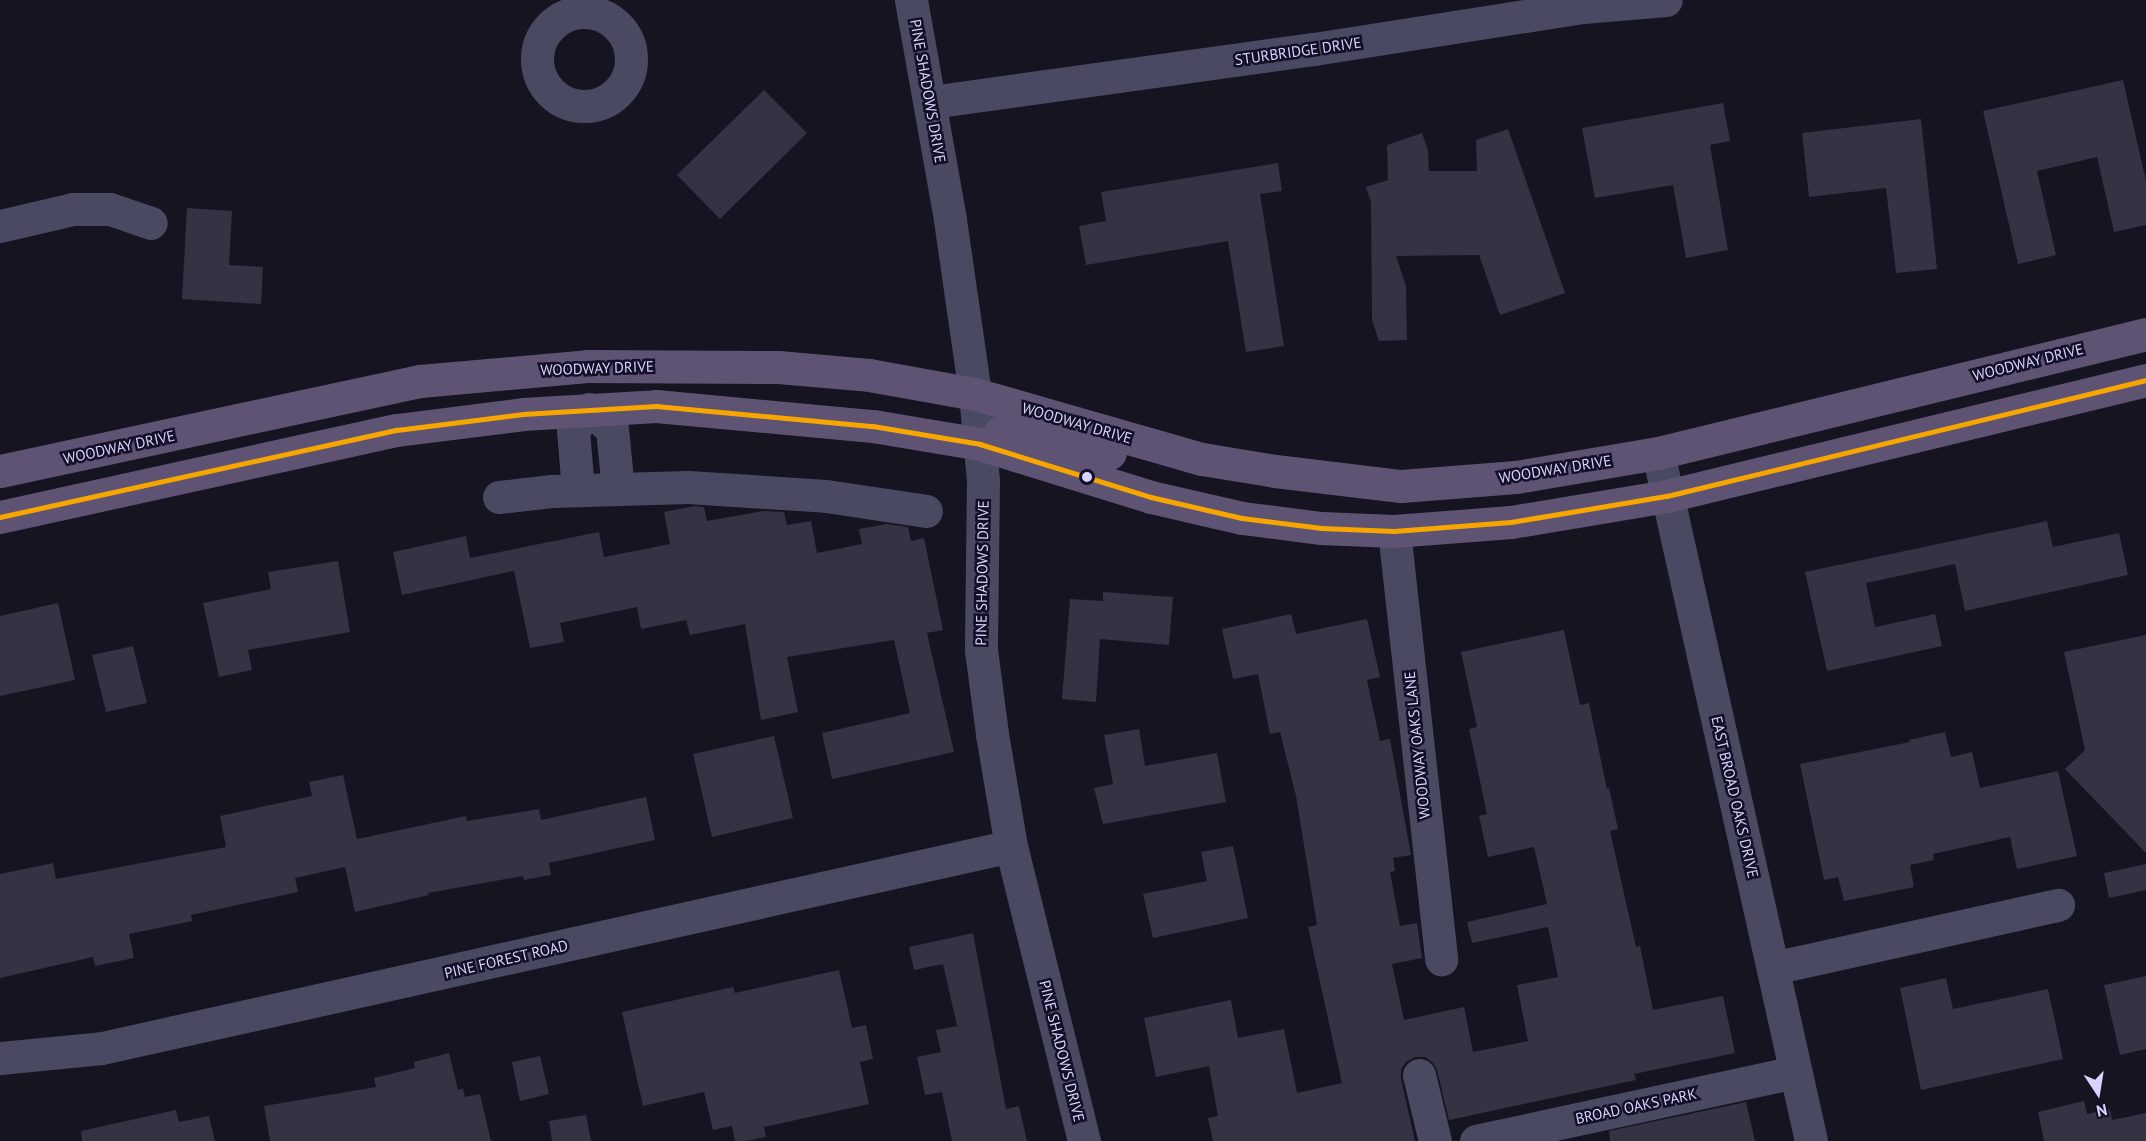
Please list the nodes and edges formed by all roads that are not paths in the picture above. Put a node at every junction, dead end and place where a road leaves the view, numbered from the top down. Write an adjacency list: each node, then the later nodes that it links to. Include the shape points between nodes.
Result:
1 (1666, 0): 3 (street, STURBRIDGE DRIVE, via 1583,7)
2 (910, 5): 3 (street, PINE SHADOWS DRIVE)
3 (931, 102): 11 (street, PINE SHADOWS DRIVE)
4 (151, 223): 5 (street, via 110,209 73,209)
5 (0, 226)
6 (2146, 334): 7 (main road, WOODWAY DRIVE)
7 (2100, 344): 10 (main road); 16 (main road, WOODWAY DRIVE)
8 (587, 366): 11 (main road, WOODWAY DRIVE, via 778,367 869,375); 12 (main road); 13 (main road, WOODWAY DRIVE, via 420,381)
9 (2146, 381): 10 (main road)
10 (2111, 388): 21 (main road)
11 (975, 394): 14 (main road, WOODWAY DRIVE); 15 (street, PINE SHADOWS DRIVE)
12 (589, 409): 15 (main road, via 656,406 779,416 873,426); 17 (main road, via 397,430); 19 (street, via 612,429); 20 (street, via 573,430)
13 (211, 427): 17 (main road); 18 (main road, WOODWAY DRIVE)
14 (1143, 442): 15 (main road, via 1109,453 1002,431); 16 (main road, WOODWAY DRIVE, via 1202,459 1401,486 1516,477)
15 (980, 444): 25 (main road, via 1151,497 1242,518 1321,528); 26 (street, PINE SHADOWS DRIVE, via 981,650)
16 (1658, 453): 21 (street, EAST BROAD OAKS DRIVE)
17 (222, 469): 24 (main road)
18 (0, 471)
19 (618, 489): 20 (street); 23 (street, via 766,491)
20 (578, 490): 22 (street)
21 (1667, 496): 25 (main road, via 1511,522); 29 (street, EAST BROAD OAKS DRIVE)
22 (499, 497)
23 (926, 511)
24 (0, 517)
25 (1394, 531): 28 (street, WOODWAY OAKS LANE)
26 (1011, 846): 30 (street, PINE FOREST ROAD, via 102,1048); 33 (street, PINE SHADOWS DRIVE)
27 (2058, 905): 29 (street)
28 (1441, 959)
29 (1773, 968): 31 (street, EAST BROAD OAKS DRIVE)
30 (0, 1058)
31 (1796, 1072): 35 (street, BROAD OAKS PARK); 36 (street, EAST BROAD OAKS DRIVE)
32 (1419, 1075): 34 (street)
33 (1084, 1141)
34 (1435, 1141)
35 (1476, 1141)
36 (1811, 1141)

